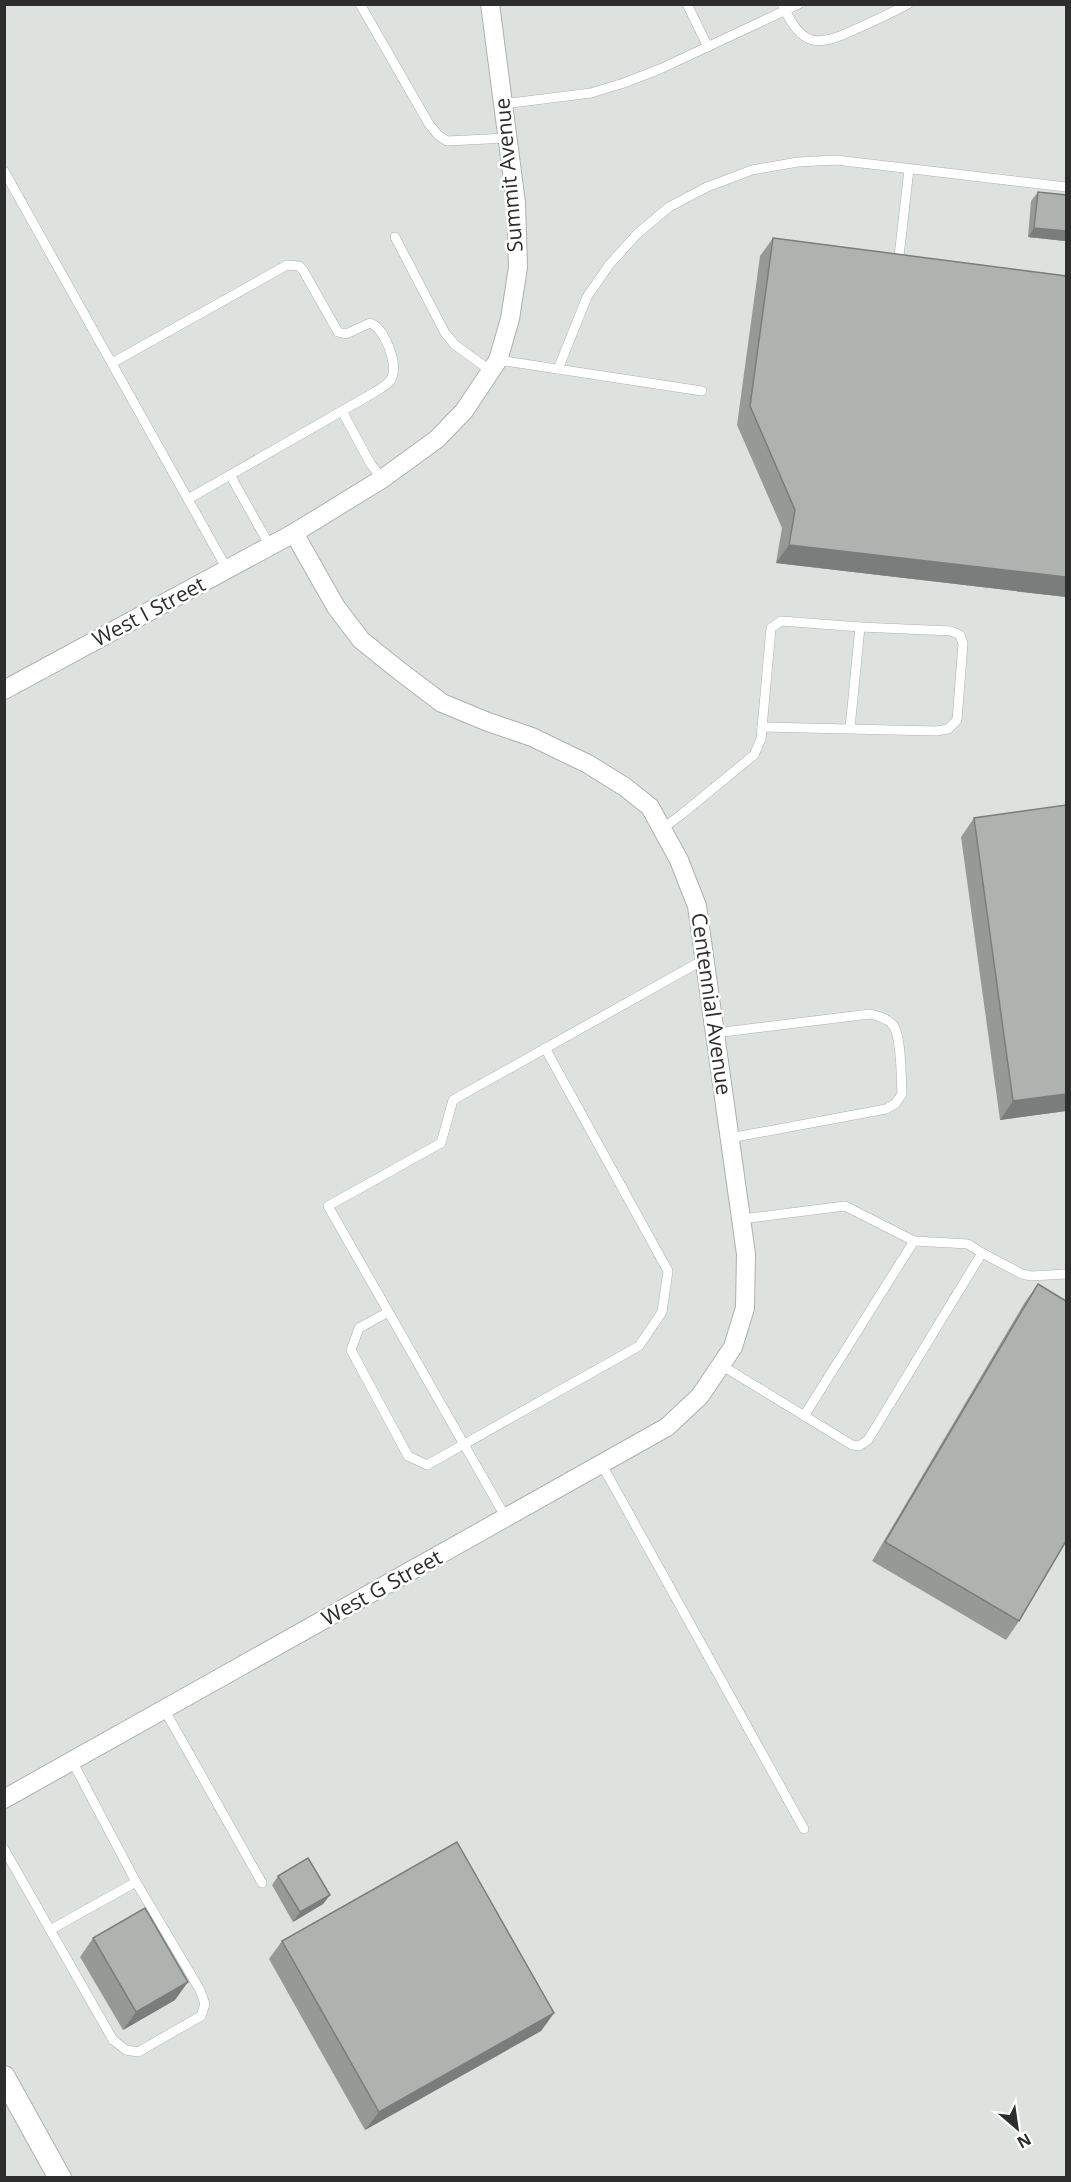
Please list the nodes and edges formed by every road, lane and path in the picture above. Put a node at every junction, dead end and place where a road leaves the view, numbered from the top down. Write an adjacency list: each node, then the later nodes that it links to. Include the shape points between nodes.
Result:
1 (360, 4): 9 (lane, via 438,135 447,141)
2 (490, 4): 8 (street, Summit Avenue)
3 (687, 4): 7 (lane)
4 (799, 4): 6 (lane)
5 (908, 4): 6 (lane, via 822,42 800,34)
6 (783, 8): 7 (lane)
7 (708, 47): 8 (lane, via 602,90)
8 (503, 104): 9 (street, Summit Avenue)
9 (507, 138): 16 (street, Summit Avenue, via 516,203 518,267 510,319)
10 (909, 169): 12 (lane); 14 (lane); 17 (lane, via 836,160 798,162 752,170 706,187 669,207 637,234 587,297)
11 (4, 171): 15 (lane)
12 (1066, 187)
13 (395, 237): 16 (lane, via 445,333 455,345)
14 (898, 268)
15 (112, 363): 19 (lane, via 293,265 303,270 338,332 346,334 365,324 374,324 393,358 392,378); 22 (lane)
16 (495, 365): 17 (lane); 21 (street, Summit Avenue, via 464,411 437,440)
17 (558, 369): 18 (lane)
18 (702, 391)
19 (342, 411): 20 (lane); 21 (lane)
20 (230, 475): 22 (lane); 24 (lane)
21 (382, 479): 23 (street, Summit Avenue)
22 (188, 499): 25 (lane)
23 (294, 533): 24 (street, West I Street); 30 (street, Centennial Avenue, via 336,607 361,640 393,666 442,703 532,737 588,764 650,807)
24 (270, 546): 25 (street, West I Street)
25 (227, 569): 27 (street, West I Street)
26 (860, 627): 28 (lane, via 781,621 771,628); 29 (lane); 29 (lane, via 951,631 960,635 963,644 957,720 948,729 936,731)
27 (4, 690)
28 (762, 727): 29 (lane); 30 (lane, via 754,755)
29 (850, 728)
30 (662, 829): 31 (street, Centennial Avenue, via 698,906)
31 (705, 959): 32 (street, Centennial Avenue); 33 (lane)
32 (716, 1033): 34 (street, Centennial Avenue); 34 (lane, via 870,1014 893,1025 897,1036 903,1094 886,1110)
33 (544, 1048): 39 (lane, via 453,1100 441,1143 328,1206); 43 (lane, via 668,1271 662,1312 639,1346)
34 (730, 1138): 35 (street, Centennial Avenue)
35 (742, 1219): 36 (lane, via 845,1206); 40 (street, Centennial Avenue, via 745,1308)
36 (914, 1241): 37 (lane, via 968,1244); 42 (lane)
37 (982, 1252): 38 (lane, via 1022,1274); 42 (lane, via 868,1440 859,1446 852,1445)
38 (1066, 1274)
39 (388, 1312): 43 (lane); 43 (lane, via 359,1328 351,1350 408,1456 427,1465)
40 (733, 1347): 41 (street, West G Street)
41 (721, 1365): 42 (lane); 44 (street, West G Street, via 700,1396 667,1427)
42 (804, 1416)
43 (464, 1446): 45 (lane)
44 (602, 1465): 45 (street, West G Street); 49 (lane)
45 (506, 1518): 46 (street, West G Street)
46 (164, 1710): 47 (street, West G Street); 52 (lane)
47 (72, 1761): 48 (street, West G Street); 51 (lane)
48 (4, 1799)
49 (804, 1828)
50 (4, 1850): 53 (lane)
51 (136, 1882): 53 (lane); 53 (lane, via 205,2004 201,2016 138,2052 126,2050 113,2040)
52 (262, 1883)
53 (50, 1930)
54 (4, 2077): 55 (street)
55 (60, 2178)

